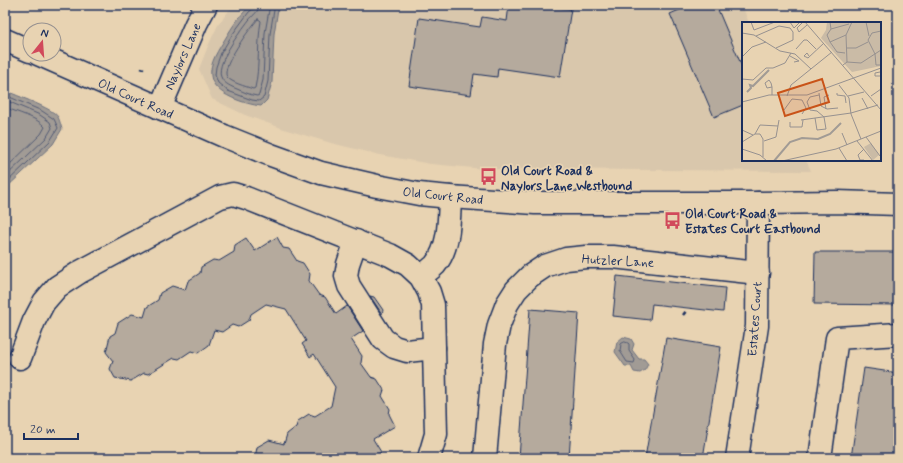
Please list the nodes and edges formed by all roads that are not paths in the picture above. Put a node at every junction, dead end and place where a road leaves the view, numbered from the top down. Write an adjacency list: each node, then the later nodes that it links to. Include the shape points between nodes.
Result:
1 (206, 5): 5 (street, Naylors Lane)
2 (5, 40): 3 (street)
3 (22, 47)
4 (56, 62): 5 (street, Old Court Road)
5 (160, 108): 6 (street, Old Court Road, via 271,155 321,172 376,186)
6 (450, 198): 7 (street, Old Court Road, via 535,203); 11 (street, via 445,246 440,258)
7 (758, 203): 8 (street, Old Court Road); 10 (street, Estates Court)
8 (898, 204)
9 (356, 241): 11 (street, via 408,265); 13 (street, via 346,276 349,286 383,339 394,347 407,351); 14 (street, via 246,198 233,194 220,197 80,272 57,287 44,302 34,321)
10 (758, 273): 16 (street, Hutzler Lane, via 613,257 586,257 544,266 516,290 507,304 499,326 495,344); 17 (street, Estates Court, via 757,326)
11 (420, 277): 13 (street, via 429,292 432,305)
12 (898, 334): 18 (street, via 837,338)
13 (434, 348): 15 (street, via 436,434)
14 (20, 358)
15 (429, 458)
16 (485, 458)
17 (737, 458)
18 (820, 458)

